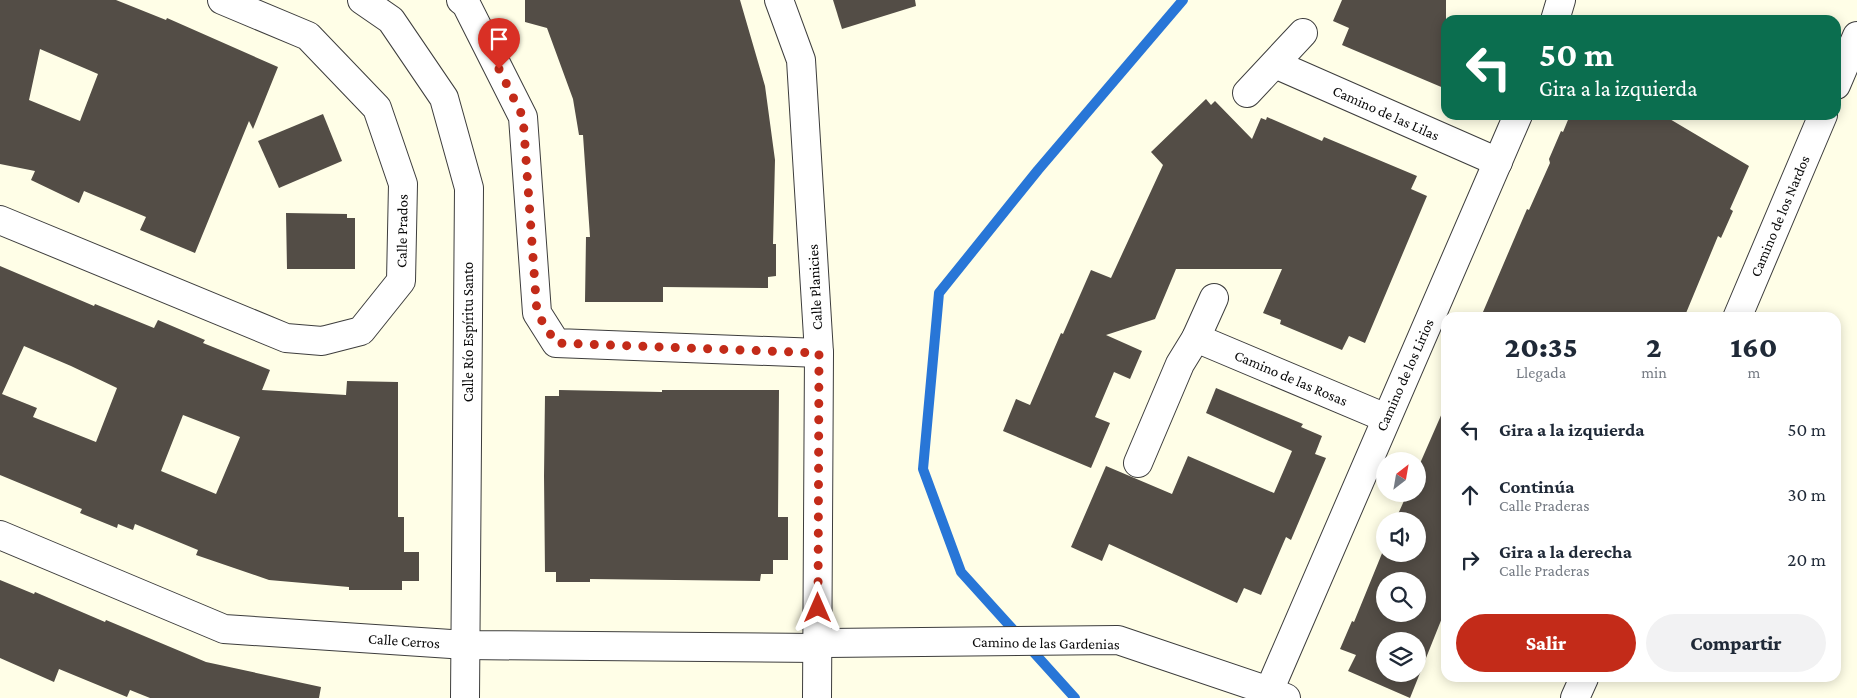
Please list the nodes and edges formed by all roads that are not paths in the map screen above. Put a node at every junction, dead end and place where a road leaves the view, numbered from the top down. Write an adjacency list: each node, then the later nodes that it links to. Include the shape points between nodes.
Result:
1 (222, 0): 15 (street, Calle Prados, via 308,36 377,108 403,184 401,281 361,331 322,340 286,338)
2 (362, 0): 23 (street, Calle Río Espíritu Santo, via 391,20 444,98 469,188)
3 (461, 0): 19 (street, via 466,4 523,117 537,313 556,343)
4 (779, 0): 19 (street, Calle Planicies, via 801,60)
5 (1561, 0): 6 (street)
6 (1556, 15)
7 (1303, 33): 9 (street)
8 (1857, 36): 10 (street)
9 (1275, 64): 11 (street); 14 (street, Camino de las Lilas)
10 (1841, 73)
11 (1247, 93)
12 (1516, 120): 14 (street, Camino de los Lirios)
13 (1821, 120): 17 (street, Camino de los Nardos)
14 (1498, 162): 20 (street, Camino de los Lirios)
15 (0, 220)
16 (1214, 298): 18 (street)
17 (1740, 312)
18 (1196, 338): 20 (street, Camino de las Rosas); 21 (street, via 1180,364)
19 (819, 353): 24 (street, Calle Planicies)
20 (1386, 418): 26 (street, Camino de los Lirios)
21 (1138, 463)
22 (0, 535): 23 (street, Calle Cerros, via 224,629)
23 (466, 645): 24 (street, Calle Cerros); 27 (street, Calle Río Espíritu Santo)
24 (822, 645): 26 (street, Camino de las Gardenias, via 1118,640); 28 (street, Calle Planicies)
25 (1582, 682): 29 (street)
26 (1277, 694)
27 (465, 698)
28 (817, 698)
29 (1575, 698)

